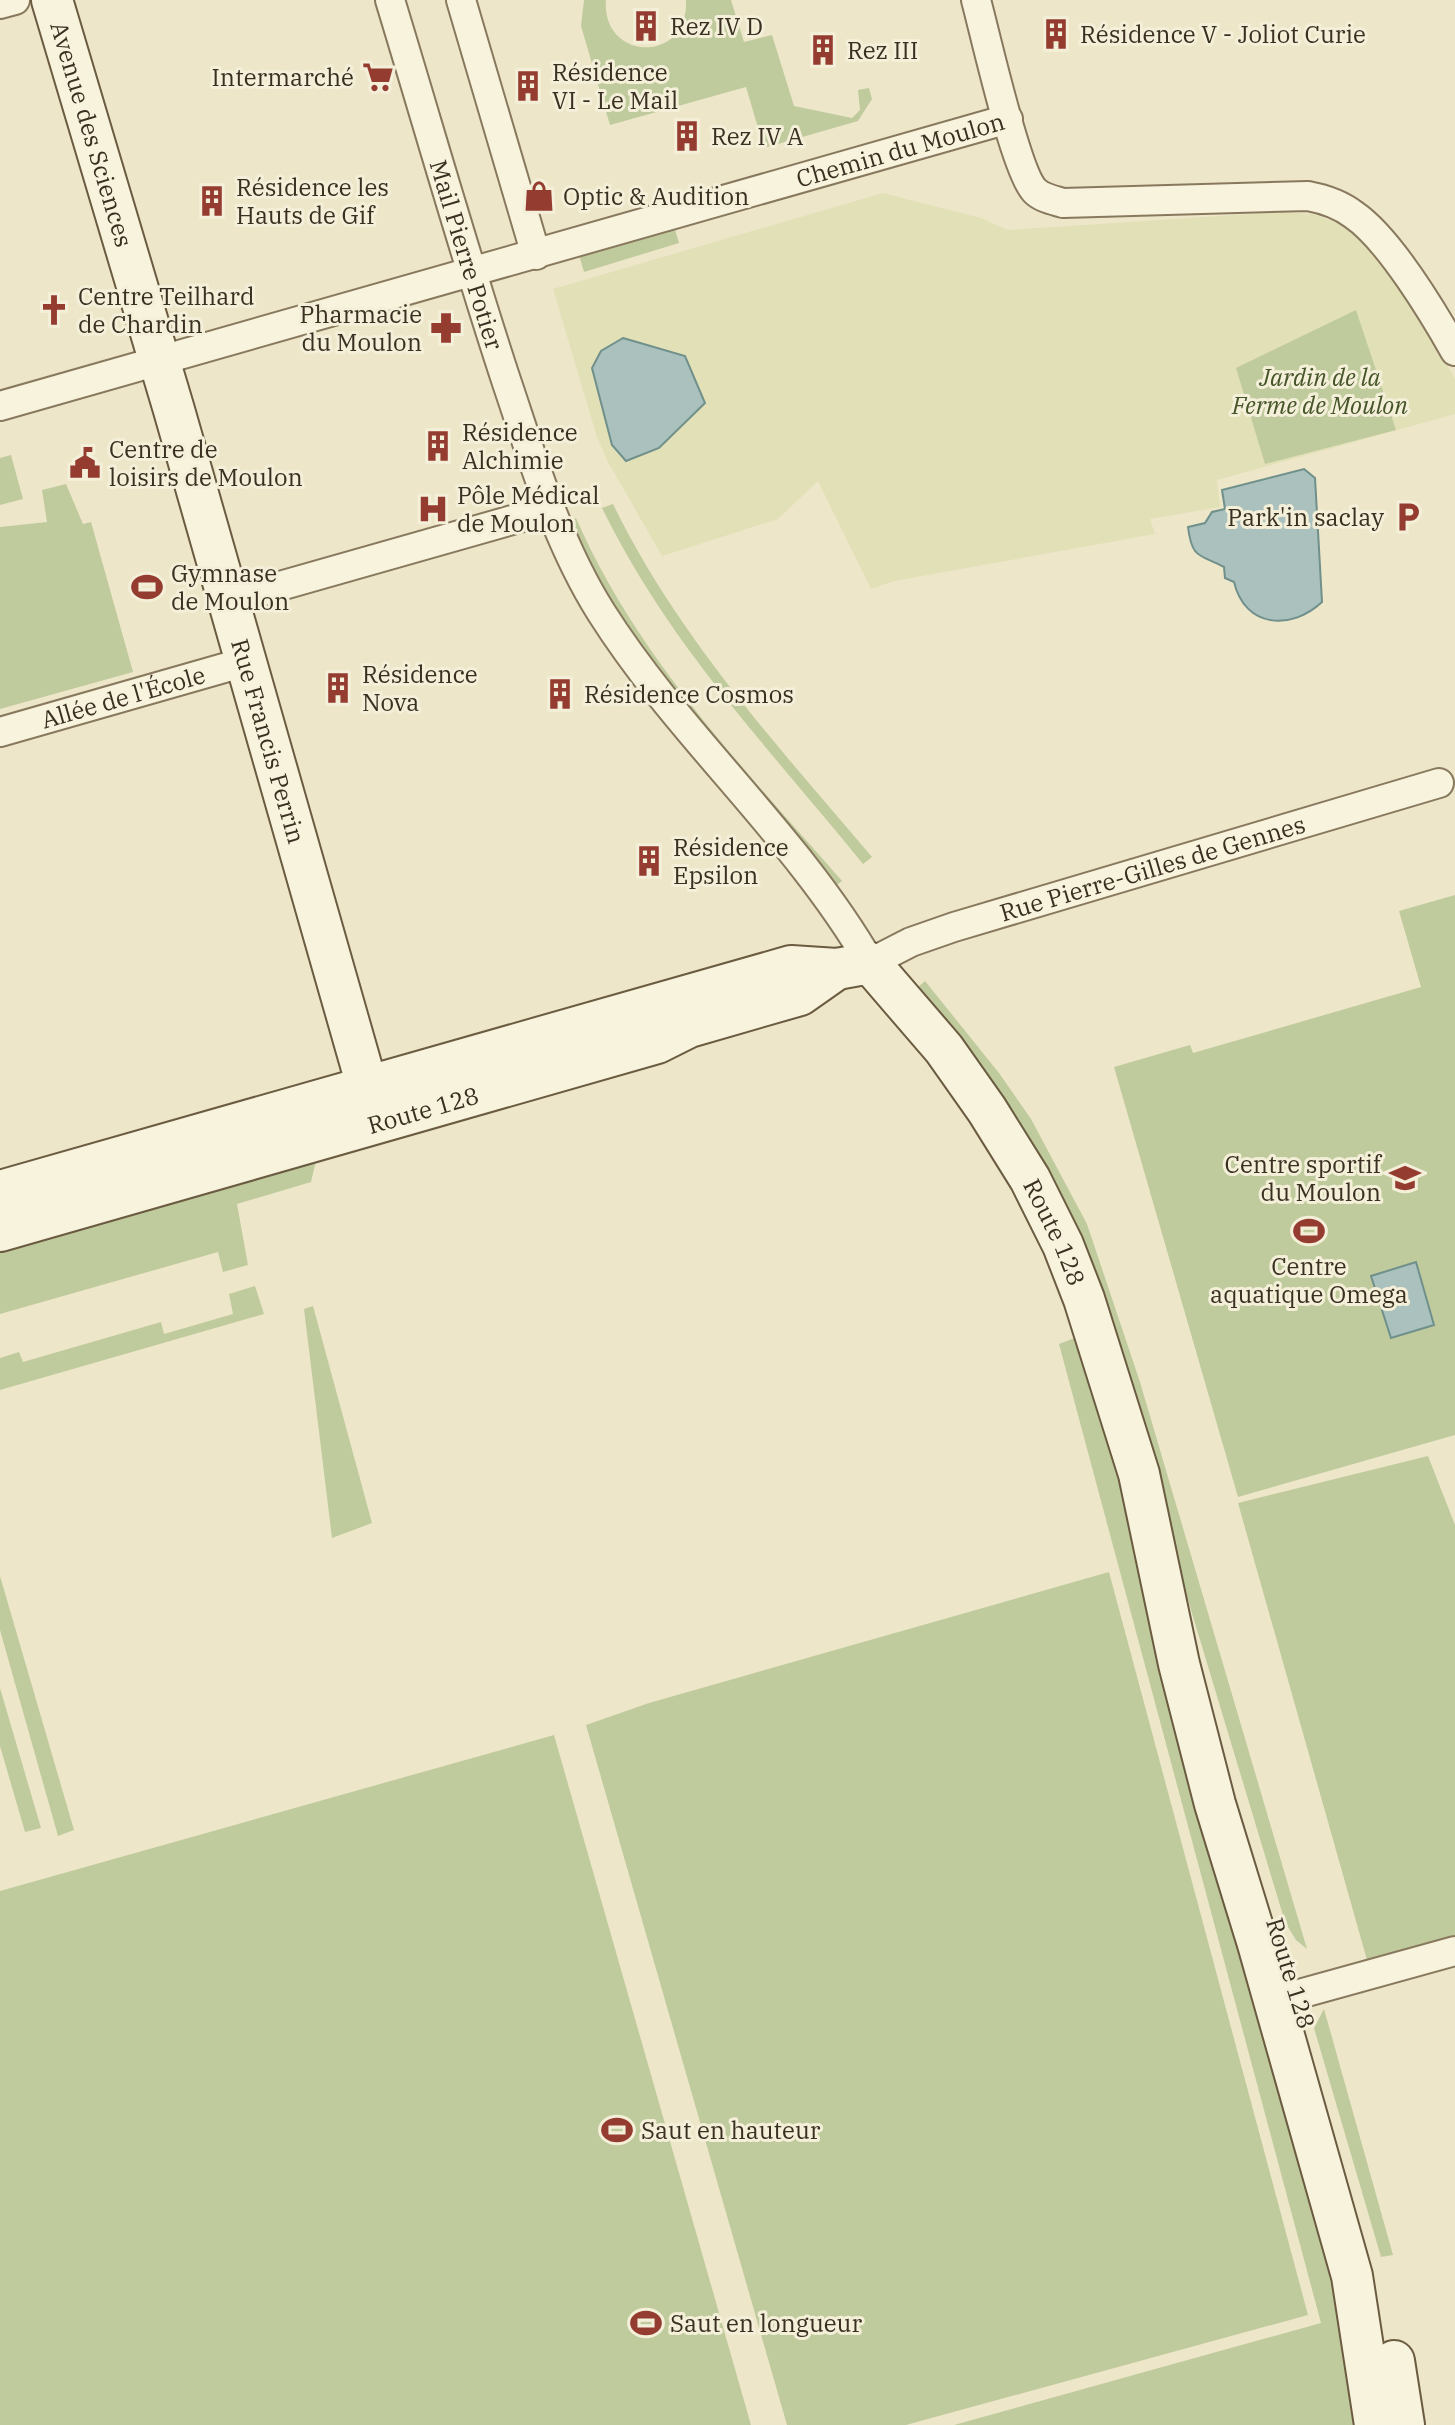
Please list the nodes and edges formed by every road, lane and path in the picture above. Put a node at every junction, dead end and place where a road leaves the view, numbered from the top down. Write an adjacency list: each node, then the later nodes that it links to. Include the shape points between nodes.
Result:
1 (15, 0): 6 (street)
2 (52, 0): 11 (main road, Avenue des Sciences)
3 (390, 0): 9 (street, Mail Pierre Potier)
4 (461, 0): 8 (street)
5 (976, 0): 7 (street)
6 (0, 4)
7 (1008, 119): 8 (street, Chemin du Moulon); 10 (street, Chemin du Moulon, via 1033,190 1063,203 1308,196 1356,215 1407,277)
8 (536, 255): 9 (street, Chemin du Moulon)
9 (472, 273): 11 (street, Chemin du Moulon); 13 (street, Mail Pierre Potier)
10 (1455, 351)
11 (159, 361): 12 (street, Chemin du Moulon); 14 (main road, Rue Francis Perrin)
12 (0, 406)
13 (551, 509): 14 (street); 18 (street, Mail Pierre Potier, via 574,562 619,638 672,710 826,894)
14 (227, 601): 15 (main road, Rue Francis Perrin)
15 (245, 662): 16 (street, Allée de l'École); 19 (main road, Rue Francis Perrin)
16 (0, 732)
17 (1439, 783): 18 (street, Rue Pierre-Gilles de Gennes, via 954,927)
18 (853, 966): 19 (main road, Route 128, via 791,966); 23 (main road, Route 128, via 944,1049 1030,1179 1063,1245 1153,1528 1179,1664 1215,1804)
19 (371, 1104): 20 (main road, Route 128); 21 (main road, Route 128)
20 (0, 1191)
21 (0, 1231)
22 (1455, 1951): 23 (street)
23 (1286, 1998): 24 (main road, Route 128, via 1352,2276); 25 (main road, Route 128, via 1377,2270)
24 (1375, 2425)
25 (1404, 2425)

